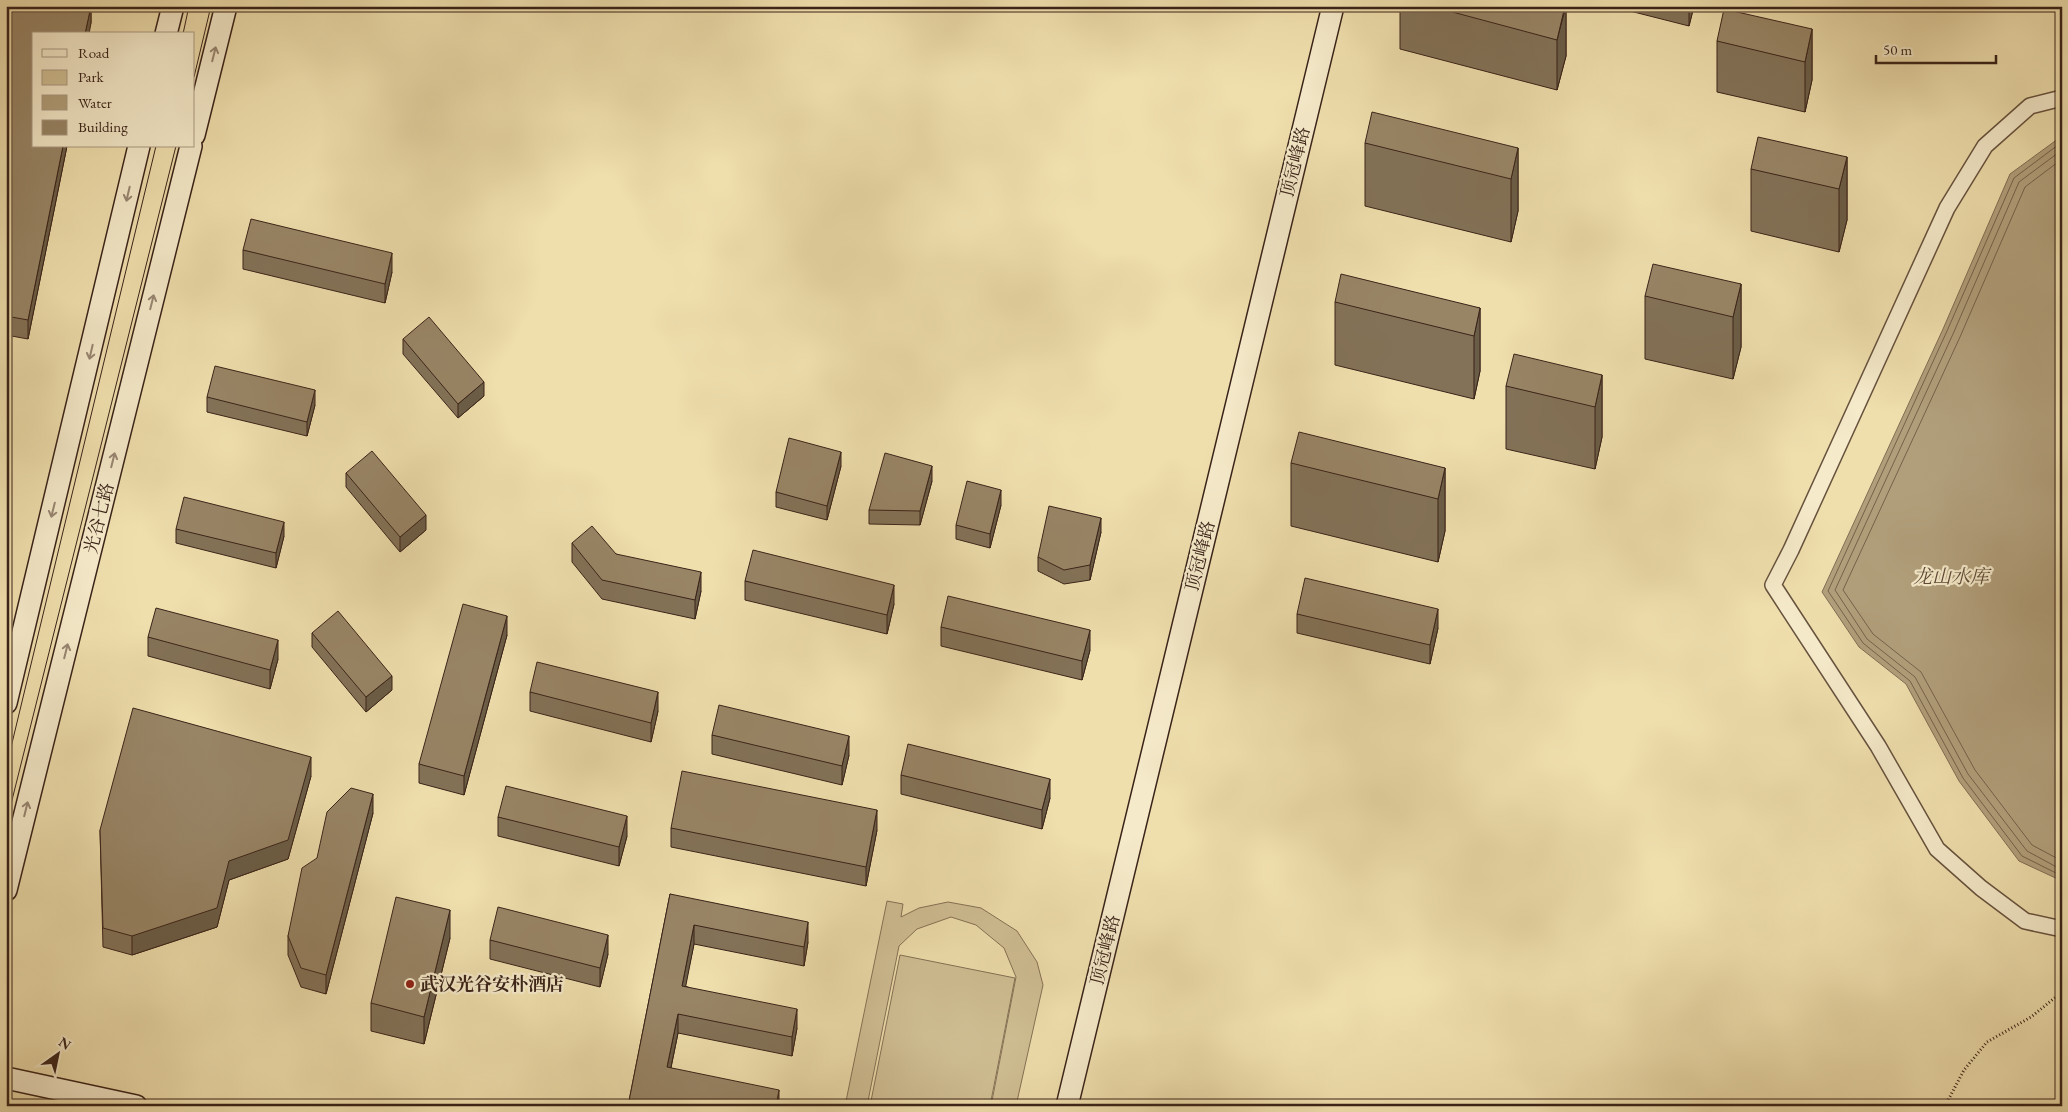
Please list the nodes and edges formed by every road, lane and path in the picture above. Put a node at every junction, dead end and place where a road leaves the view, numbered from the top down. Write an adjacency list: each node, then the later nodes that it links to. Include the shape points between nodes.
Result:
1 (172, 6): 4 (street)
2 (226, 6): 6 (street, one-way to 2)
3 (1333, 6): 15 (street, 顶冠峰路)
4 (166, 32)
5 (2062, 98): 11 (street, via 2030,106 1985,146 1947,208 1792,550 1773,585 1878,746 1936,849 2025,921)
6 (195, 131)
7 (139, 148): 9 (street, one-way to 9)
8 (191, 148): 10 (street, 光谷七路, one-way to 8)
9 (6, 703)
10 (6, 890)
11 (2062, 929)
12 (2062, 992): 16 (path, via 2031,1017 1987,1042 1964,1070)
13 (6, 1078): 14 (street)
14 (136, 1106)
15 (1067, 1106)
16 (1945, 1106)

